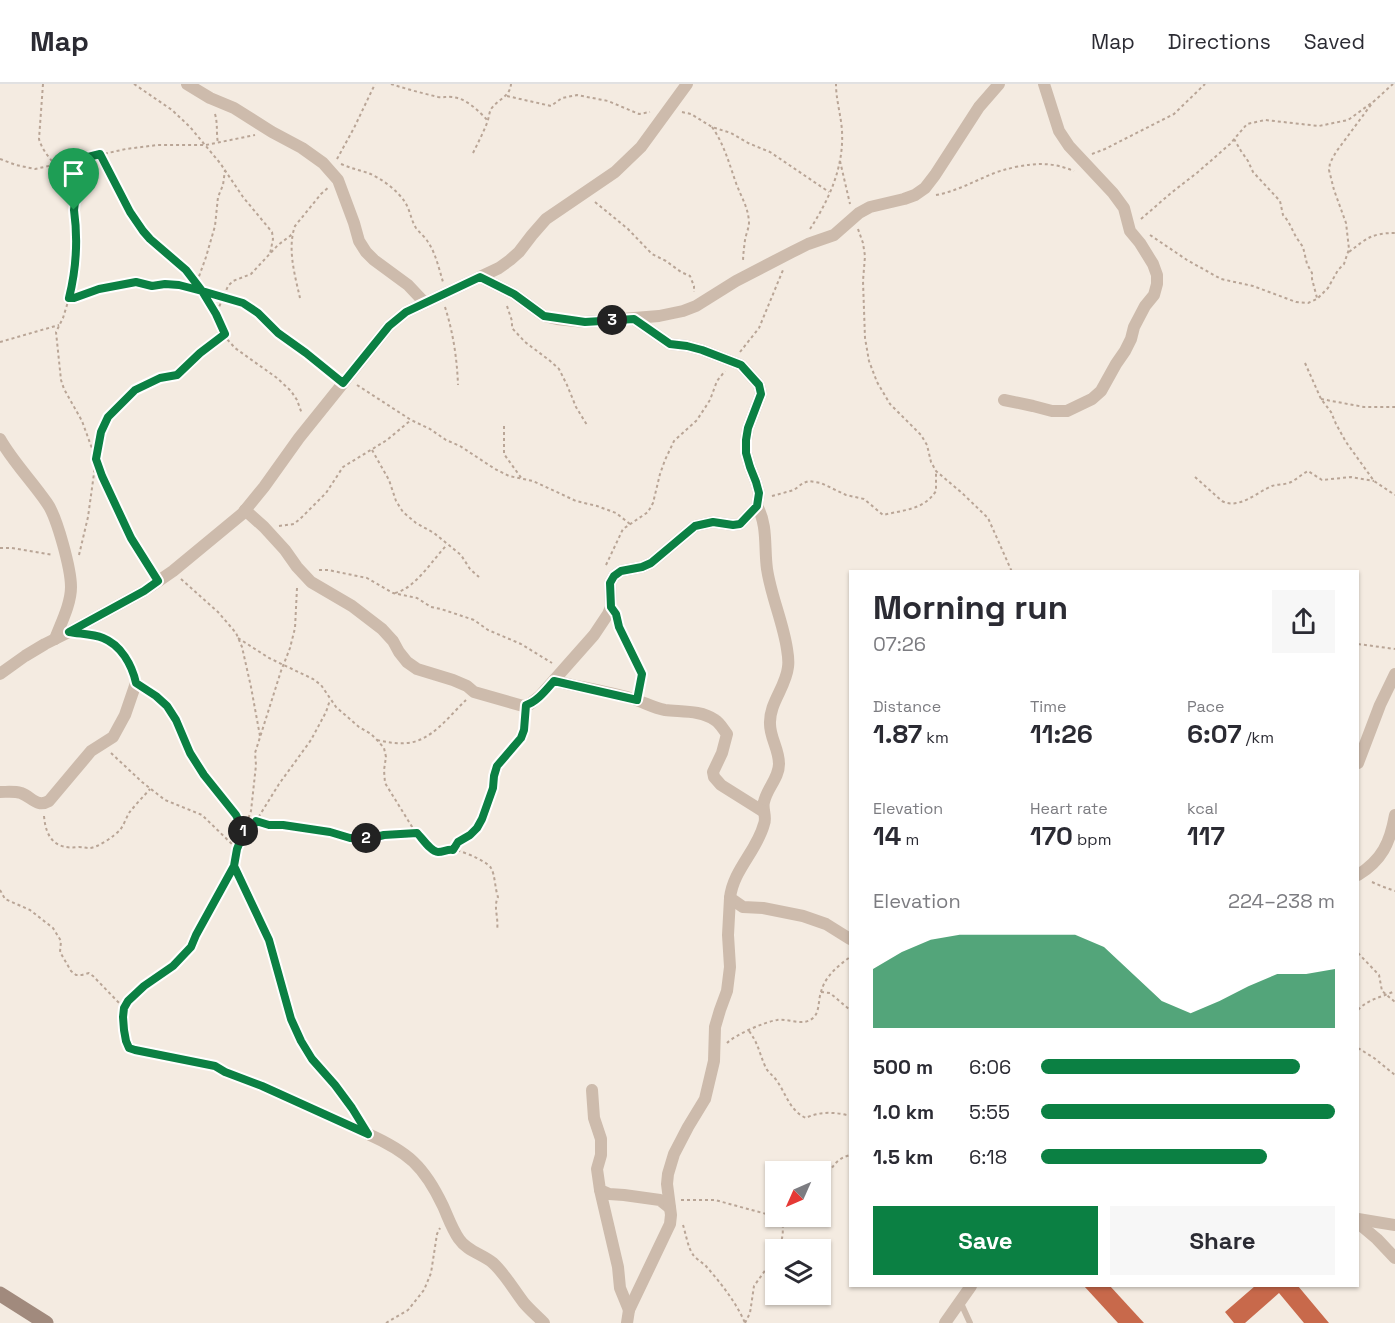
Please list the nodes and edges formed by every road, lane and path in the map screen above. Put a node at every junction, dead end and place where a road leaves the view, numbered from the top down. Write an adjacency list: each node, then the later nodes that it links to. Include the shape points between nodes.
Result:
1 (43, 84): 29 (path, via 39,139)
2 (134, 84): 22 (path, via 172,110)
3 (187, 84): 14 (street)
4 (375, 84): 49 (path, via 335,162 369,173 405,203 418,232 428,240)
5 (391, 84): 17 (path, via 441,98 454,97)
6 (511, 84): 13 (path)
7 (687, 84): 16 (street)
8 (836, 84): 28 (path, via 842,131)
9 (999, 84): 35 (street, via 979,107 935,175)
10 (1044, 84): 26 (street, via 1059,131)
11 (1205, 84): 26 (path, via 1174,114)
12 (1393, 84): 15 (path)
13 (507, 96): 16 (path, via 551,106 562,98 577,95 608,101 639,114); 17 (path, via 494,106)
14 (210, 98): 19 (street); 21 (path, via 218,124)
15 (1372, 102): 20 (path, via 1348,120 1319,126 1265,120 1247,124); 42 (path, via 1330,163 1334,190 1346,223)
16 (669, 109): 18 (path, via 691,114); 34 (street, via 641,147)
17 (488, 121): 23 (path)
18 (712, 127): 33 (path, via 770,152); 45 (path, via 746,203)
19 (272, 132): 21 (path); 32 (street, via 323,162)
20 (1234, 139): 36 (path, via 1136,222); 53 (path, via 1253,172 1280,201 1283,215 1303,247)
21 (218, 143): 22 (path)
22 (206, 145): 24 (path, via 158,145); 30 (path)
23 (472, 153)
24 (100, 154): 25 (path); 46 (path, via 143,231)
25 (88, 157): 29 (path); 51 (path, via 75,202 75,267)
26 (1081, 158): 36 (street)
27 (0, 159): 29 (path, via 35,169)
28 (840, 161): 33 (path); 37 (path)
29 (55, 165)
30 (225, 170): 43 (path, via 272,232); 46 (path, via 215,226)
31 (1074, 171): 35 (path, via 1037,163 1000,171 948,193)
32 (338, 180): 38 (path, via 321,194); 54 (street, via 366,252)
33 (830, 192): 41 (path)
34 (584, 194): 44 (street, via 546,219 510,260); 55 (path, via 652,254 690,276)
35 (915, 195): 37 (street, via 870,207)
36 (1124, 208): 66 (street, via 1130,231 1154,264 1157,284 1101,391 1067,411)
37 (853, 218): 41 (street, via 834,235); 75 (path, via 865,256 864,314 869,361 890,405 921,435)
38 (293, 233): 43 (path); 52 (path, via 292,256)
39 (1148, 233): 53 (path, via 1221,279 1296,302 1308,303)
40 (1395, 233): 42 (path, via 1375,235)
41 (795, 250): 45 (street); 61 (path, via 759,328)
42 (1348, 253): 53 (path, via 1329,288)
43 (270, 254): 50 (path, via 251,274 233,281)
44 (480, 277): 47 (street); 49 (street)
45 (744, 277): 55 (street)
46 (197, 282): 48 (path)
47 (500, 286): 57 (street, via 544,316 585,322); 69 (path, via 512,328 559,369)
48 (202, 291): 50 (path); 51 (path, via 136,282); 56 (path)
49 (444, 294): 54 (street); 64 (path)
50 (223, 297): 56 (path); 63 (path, via 258,313 278,333)
51 (69, 298): 58 (path)
52 (300, 298)
53 (1317, 298)
54 (425, 303): 63 (street, via 389,326)
55 (696, 306): 57 (street)
56 (216, 314): 59 (path)
57 (634, 319): 61 (street, via 670,344)
58 (59, 325): 60 (path); 74 (path, via 56,344 61,380)
59 (225, 334): 71 (path, via 235,348 291,391 302,414); 74 (path, via 177,375 151,382 123,401 101,432)
60 (0, 342)
61 (733, 361): 80 (street, via 748,372 761,394 746,440 746,453 759,493); 82 (path, via 717,381 711,400 697,420 675,441 650,509)
62 (1305, 363): 65 (path)
63 (346, 380): 68 (path); 71 (street)
64 (458, 385)
65 (1321, 399): 67 (path, via 1364,407); 78 (path)
66 (1004, 400)
67 (1395, 407)
68 (411, 420): 73 (path); 77 (path, via 495,469)
69 (587, 425)
70 (504, 426): 77 (path, via 504,454)
71 (304, 432): 81 (street)
72 (0, 439): 86 (street, via 48,504)
73 (372, 450): 83 (path, via 343,467 314,507 294,524); 84 (path, via 402,513)
74 (96, 459): 86 (path, via 88,517); 91 (path, via 115,507)
75 (936, 471): 80 (path, via 936,491 927,502 883,515 864,500 809,481); 87 (path, via 988,518)
76 (1195, 477): 78 (path, via 1227,504 1247,500 1308,471 1322,480 1351,477)
77 (522, 478): 82 (path, via 616,513)
78 (1374, 481): 79 (path)
79 (1395, 495)
80 (757, 506): 92 (street, via 740,524 713,522 695,526 651,563 614,576); 116 (street, via 763,515 767,568 789,662 771,712 779,765)
81 (245, 510): 83 (street); 88 (street)
82 (630, 524): 92 (path, via 623,529 606,564)
83 (264, 527): 89 (street)
84 (447, 544): 90 (path); 93 (path, via 417,579)
85 (0, 548): 86 (path)
86 (72, 560): 97 (street, via 70,599)
87 (1011, 570)
88 (173, 571): 91 (street); 96 (path, via 223,617)
89 (301, 571): 93 (path, via 356,575); 100 (path, via 295,628); 105 (street, via 311,582 382,629 417,669 453,680)
90 (479, 577)
91 (158, 581): 95 (street)
92 (610, 590): 94 (street)
93 (393, 593): 103 (path, via 474,620 521,644 552,662)
94 (611, 607): 103 (street, via 594,635); 107 (path, via 642,674)
95 (69, 632): 97 (street); 104 (path, via 106,639 128,661)
96 (238, 638): 100 (path); 109 (path)
97 (55, 639): 101 (street)
98 (1359, 644): 99 (path)
99 (1395, 649)
100 (283, 664): 106 (path, via 313,679); 109 (path)
101 (0, 674)
102 (1395, 674): 112 (street)
103 (556, 678): 107 (street); 108 (street)
104 (136, 683): 111 (street, via 120,727); 119 (path, via 167,706 190,753 236,815)
105 (474, 692): 108 (street); 110 (path, via 427,737 406,743)
106 (330, 698): 110 (path); 118 (path, via 311,740)
107 (637, 700): 116 (street, via 666,710 701,714 722,726 727,734 714,777)
108 (526, 705): 122 (path, via 521,738 497,766 482,819)
109 (260, 739): 119 (path, via 255,753 251,811)
110 (377, 740): 120 (path, via 384,747 385,783)
111 (103, 744): 113 (path); 115 (street, via 91,751)
112 (1359, 760)
113 (151, 788): 115 (path, via 121,829 102,844 88,848 58,845 46,829); 121 (path, via 165,800 202,815)
114 (0, 792): 115 (street, via 17,792)
115 (44, 804)
116 (764, 812): 127 (street, via 763,828 738,871)
117 (1395, 815): 124 (street, via 1384,852)
118 (256, 821): 119 (path); 120 (path, via 350,838)
119 (243, 833): 121 (path)
120 (417, 833): 122 (path, via 432,850)
121 (237, 849): 123 (path)
122 (453, 850): 128 (path, via 481,859 491,867 498,897)
123 (234, 866): 136 (path, via 191,947); 145 (path, via 269,940 301,1041)
124 (1359, 874): 126 (path)
125 (0, 890): 136 (path, via 5,899 30,910 53,928 71,971 76,975 89,973)
126 (1395, 891)
127 (730, 898): 129 (street, via 743,907 763,908 826,924); 141 (street, via 730,967 715,1027)
128 (497, 930)
129 (849, 938)
130 (1359, 954): 134 (path, via 1379,975)
131 (849, 958): 133 (path, via 826,979)
132 (1395, 991): 134 (path)
133 (820, 992): 137 (path, via 830,993); 139 (path, via 813,1018 804,1022 768,1022)
134 (1385, 994): 135 (path); 138 (path)
135 (1395, 1002)
136 (124, 1008): 145 (path, via 129,1048 215,1066)
137 (849, 1009)
138 (1359, 1009)
139 (749, 1031): 141 (path, via 736,1035); 144 (path, via 767,1070 800,1115)
140 (1359, 1049): 142 (path)
141 (715, 1052): 149 (street, via 705,1099 674,1154 667,1184)
142 (1395, 1075)
143 (592, 1090): 148 (street, via 594,1118 601,1139 597,1170)
144 (849, 1116)
145 (368, 1134): 151 (street, via 408,1155 432,1184)
146 (849, 1155): 147 (path, via 838,1159)
147 (831, 1170)
148 (600, 1190): 149 (street); 160 (street, via 620,1288)
149 (669, 1205): 150 (path, via 688,1199 715,1200); 156 (path, via 679,1217 694,1256 727,1293 745,1323 754,1286); 160 (street, via 670,1224)
150 (765, 1214)
151 (447, 1215): 163 (path, via 437,1234 424,1290 408,1310); 164 (street, via 459,1240 494,1264)
152 (1359, 1221): 154 (street)
153 (1359, 1222): 155 (street)
154 (1395, 1225)
155 (1395, 1258)
156 (765, 1272)
157 (970, 1287): 159 (street)
158 (0, 1294): 162 (street)
159 (960, 1300): 161 (street); 166 (lane)
160 (629, 1310): 165 (street)
161 (944, 1322)
162 (46, 1323)
163 (386, 1323)
164 (544, 1323)
165 (627, 1323)
166 (970, 1323)

